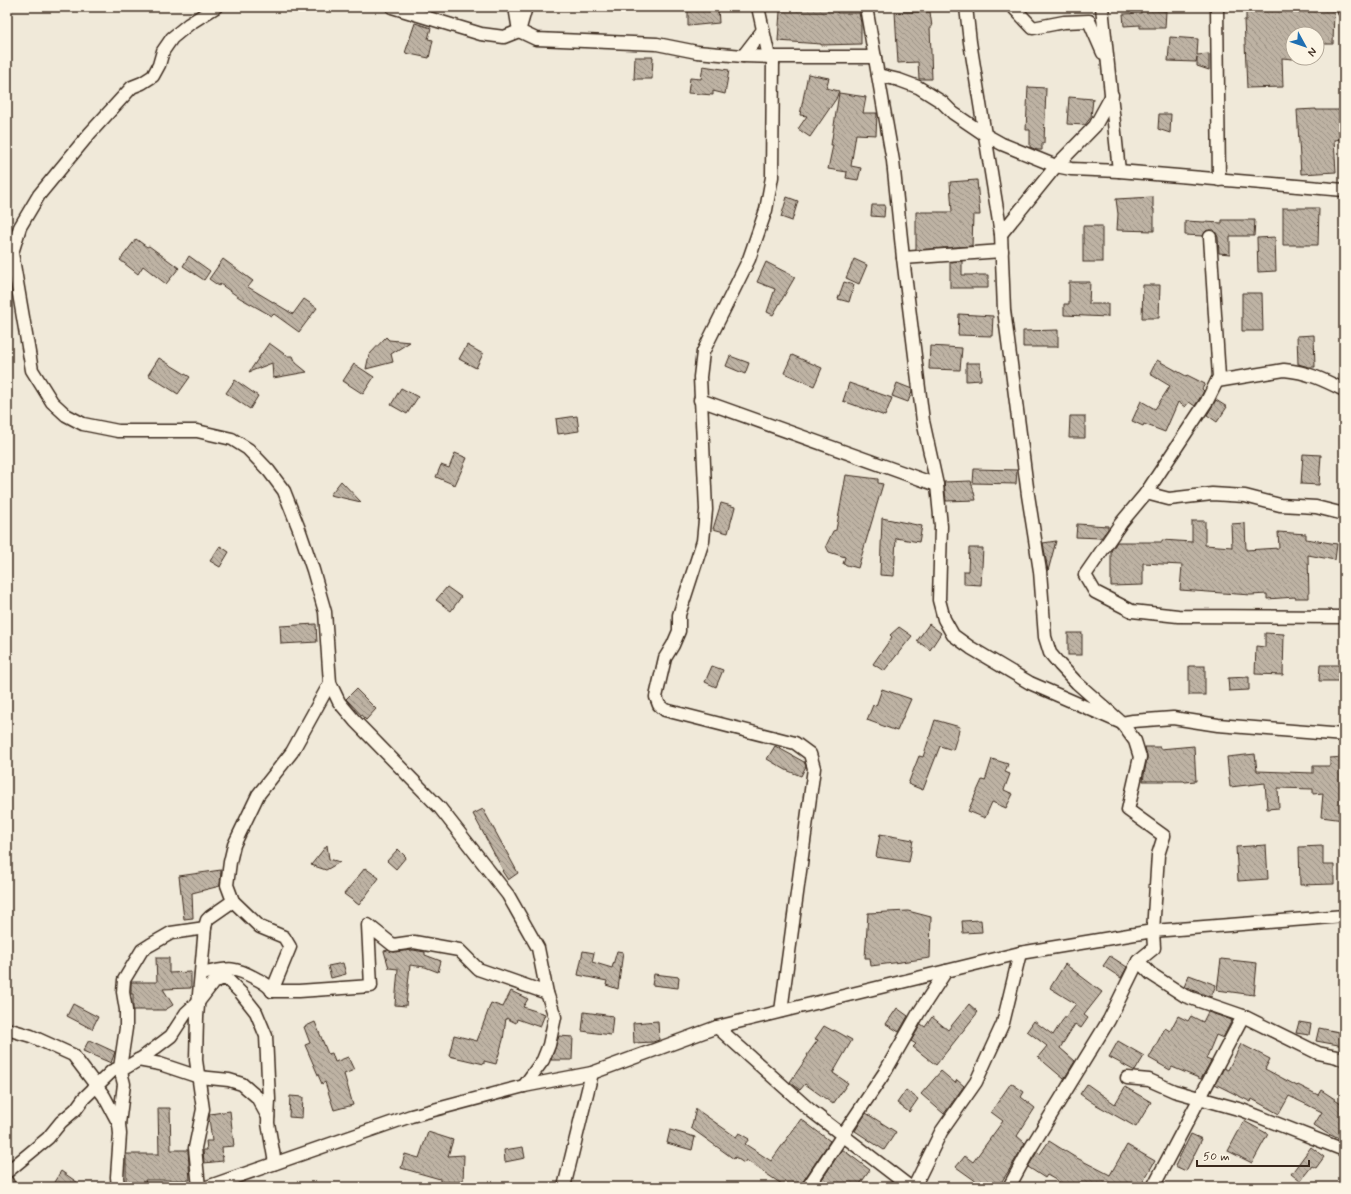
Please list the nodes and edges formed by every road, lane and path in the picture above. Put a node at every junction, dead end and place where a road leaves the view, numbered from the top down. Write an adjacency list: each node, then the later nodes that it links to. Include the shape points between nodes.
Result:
1 (216, 7): 37 (street, via 172,38 162,51 153,76 132,87 84,139 39,194 20,227 12,253 32,370 52,402 66,415 83,424 118,431 197,431 232,439 248,449 284,490 313,570 325,612)
2 (392, 7): 14 (street, via 481,34 504,37)
3 (515, 7): 14 (street)
4 (526, 7): 14 (street)
5 (758, 7): 13 (street)
6 (866, 7): 17 (street)
7 (966, 7): 21 (street)
8 (1013, 7): 18 (street, via 1033,28 1064,22 1089,21)
9 (1102, 7): 18 (street)
10 (1217, 7): 24 (street)
11 (1344, 7): 12 (street)
12 (1344, 11)
13 (763, 30): 15 (street); 16 (street)
14 (520, 31): 15 (street, via 536,39 657,44 697,52)
15 (743, 56): 16 (street)
16 (771, 57): 17 (street); 32 (street, via 772,177 766,210 749,259 703,352)
17 (875, 57): 19 (street)
18 (1107, 64): 20 (street)
19 (878, 75): 21 (street, via 918,87); 29 (street, via 893,161)
20 (1112, 95): 22 (street, via 1096,126); 23 (street)
21 (984, 134): 22 (street); 26 (street)
22 (1056, 166): 23 (street); 26 (street)
23 (1119, 171): 24 (street)
24 (1219, 180): 25 (street)
25 (1344, 190)
26 (1001, 234): 28 (street)
27 (1210, 238): 30 (street, via 1219,377)
28 (1002, 251): 29 (street); 38 (street, via 1004,310 1040,571 1045,638 1050,653 1060,665)
29 (903, 258): 33 (street, via 923,421)
30 (1217, 381): 31 (street, via 1288,370 1320,377); 34 (street, via 1207,401)
31 (1344, 390)
32 (700, 400): 33 (street); 51 (street, via 706,510 703,541 679,615 679,631 665,658 656,697 659,705 665,710 795,743 810,754 814,768)
33 (937, 485): 38 (street, via 941,526 939,600 944,619 954,635 1030,683)
34 (1146, 493): 35 (street, via 1169,499 1212,494 1245,496 1280,505 1316,507); 36 (street, via 1121,523 1085,575 1094,592 1132,611 1178,616)
35 (1344, 514)
36 (1344, 618)
37 (330, 683): 40 (street, via 292,752 258,795 234,845 227,885); 49 (street, via 339,702 440,808 508,895 538,948)
38 (1122, 723): 39 (street, via 1173,718 1226,726); 43 (street, via 1135,741 1140,757 1128,810 1164,836 1158,855)
39 (1344, 735)
40 (233, 901): 42 (street, via 210,917); 48 (street, via 260,927 284,937 290,947)
41 (1344, 916): 43 (street)
42 (205, 928): 47 (street); 57 (street, via 171,933 142,950 124,980 126,1028)
43 (1153, 931): 44 (street); 45 (street, via 1154,948)
44 (1020, 953): 46 (street); 78 (street, via 1003,1023 976,1082 941,1132)
45 (1138, 961): 52 (street, via 1151,974 1186,996); 79 (street, via 1109,1020)
46 (946, 971): 51 (street); 66 (street, via 885,1072)
47 (201, 974): 48 (street, via 236,969 269,985); 50 (street)
48 (272, 991): 49 (street, via 371,986 368,925 393,945 414,942 458,950 478,969)
49 (547, 994): 62 (street, via 555,1017 549,1045 543,1060)
50 (199, 1001): 55 (street, via 186,1013 172,1036); 59 (street, via 196,1060); 64 (street, via 213,983 225,977 256,1012 266,1036)
51 (781, 1011): 53 (street)
52 (1243, 1016): 56 (street, via 1318,1053); 63 (street)
53 (717, 1027): 58 (street); 66 (street, via 810,1110)
54 (7, 1029): 61 (street, via 31,1036 73,1055)
55 (138, 1060): 57 (street, via 125,1068); 59 (street)
56 (1344, 1060)
57 (120, 1068): 61 (street, via 112,1071); 65 (street, via 124,1084)
58 (592, 1073): 62 (street); 75 (street)
59 (199, 1076): 64 (street, via 242,1084 257,1098); 73 (street, via 203,1109 195,1148)
60 (1127, 1078): 63 (street, via 1149,1080 1174,1091)
61 (96, 1086): 65 (street); 69 (street, via 48,1138)
62 (524, 1086): 68 (street, via 411,1116)
63 (1200, 1098): 67 (street, via 1242,1110); 80 (street)
64 (268, 1117): 68 (street)
65 (119, 1124): 72 (street)
66 (842, 1135): 76 (street); 77 (street)
67 (1344, 1150)
68 (276, 1164): 74 (street)
69 (7, 1172)
70 (7, 1182): 71 (street)
71 (9, 1187)
72 (118, 1187)
73 (199, 1187)
74 (207, 1187)
75 (564, 1187)
76 (808, 1187)
77 (910, 1187)
78 (914, 1187)
79 (1009, 1187)
80 (1153, 1187)

